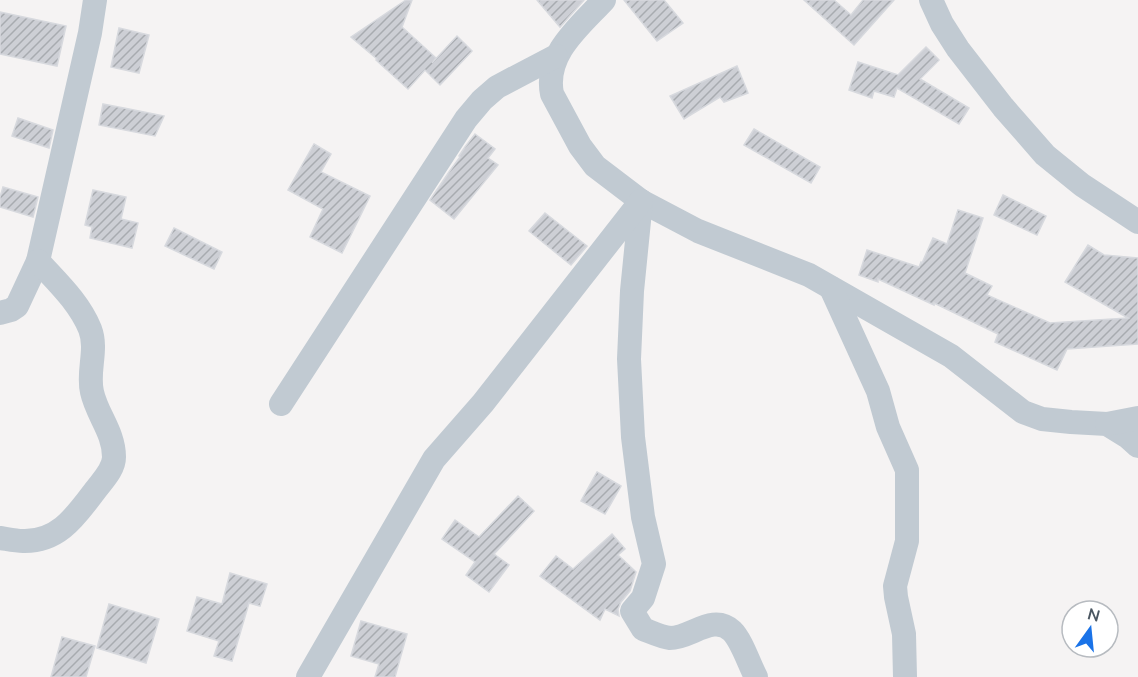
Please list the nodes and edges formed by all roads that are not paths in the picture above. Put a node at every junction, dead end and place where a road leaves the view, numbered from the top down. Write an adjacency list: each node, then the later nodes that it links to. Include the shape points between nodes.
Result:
1 (95, 0): 7 (street)
2 (604, 0): 4 (street)
3 (931, 0): 6 (street, via 958,49 1045,155 1082,186)
4 (556, 56): 5 (street, via 551,74 552,94 580,146 596,166); 10 (street, via 497,87 466,119)
5 (642, 201): 8 (street, via 698,231 809,275); 15 (street, via 434,459); 16 (street, via 629,359 633,437 643,517 654,564 643,598 632,611 643,629 670,638 708,626 724,626 736,637)
6 (1138, 222)
7 (38, 261): 9 (street, via 17,306); 14 (street, via 77,304 90,330 94,342 92,392 113,441 114,463 71,522 54,534 38,540)
8 (831, 288): 12 (street, via 951,356 1023,412 1071,423); 17 (street, via 878,391 888,427 907,470 907,541 895,586 904,634)
9 (0, 313)
10 (281, 404)
11 (1138, 418): 12 (street)
12 (1107, 424): 13 (street)
13 (1138, 446)
14 (0, 538)
15 (308, 677)
16 (756, 677)
17 (905, 677)

